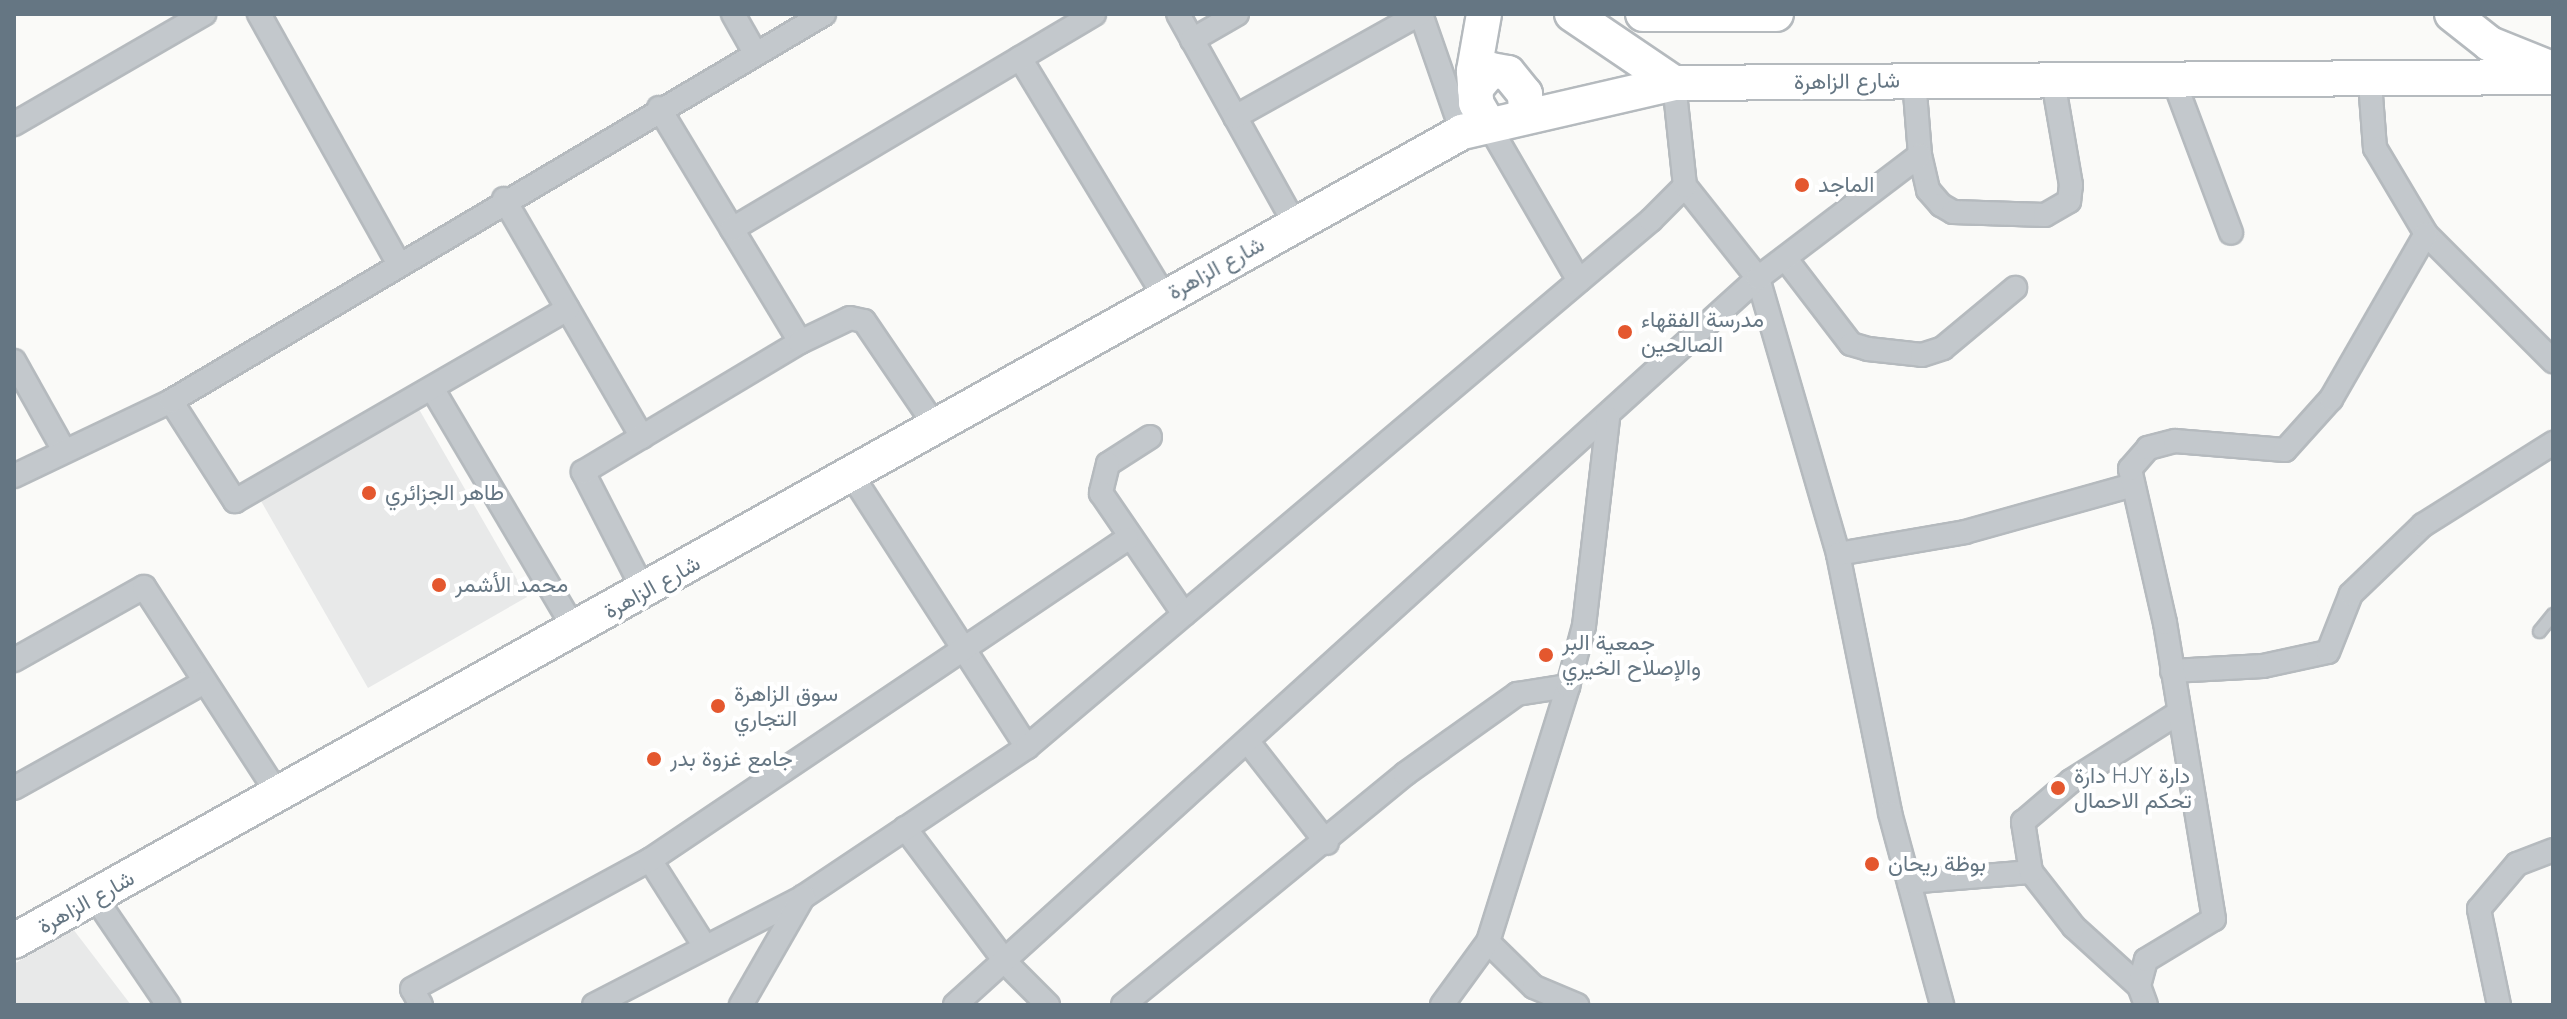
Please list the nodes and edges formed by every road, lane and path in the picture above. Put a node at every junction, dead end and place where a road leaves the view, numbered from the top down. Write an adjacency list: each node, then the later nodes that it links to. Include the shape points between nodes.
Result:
1 (204, 14): 28 (street)
2 (259, 14): 38 (street)
3 (733, 14): 15 (street)
4 (824, 14): 15 (street)
5 (1094, 14): 16 (street)
6 (1178, 14): 14 (street)
7 (1237, 14): 14 (street)
8 (1420, 14): 27 (street); 29 (street)
9 (1484, 14): 24 (main road)
10 (1572, 14): 23 (main road)
11 (1643, 14): 12 (main road)
12 (1776, 14)
13 (2452, 14): 17 (main road, via 2498,48)
14 (1192, 40): 27 (street)
15 (754, 51): 25 (street)
16 (1020, 58): 34 (street); 42 (street)
17 (2553, 70)
18 (2553, 77): 22 (main road, شارع الزاهرة)
19 (1914, 80): 20 (main road, شارع الزاهرة); 23 (main road, شارع الزاهرة); 30 (street)
20 (2053, 81): 21 (main road, شارع الزاهرة); 30 (street, via 2071,185 2059,208 2045,215 1953,212 1928,190)
21 (2174, 81): 22 (main road, شارع الزاهرة); 35 (street)
22 (2370, 82): 36 (street, via 2375,148)
23 (1674, 83): 26 (main road, شارع الزاهرة); 31 (street)
24 (1475, 89): 26 (main road, via 1491,70 1508,73 1525,94); 29 (main road)
25 (659, 108): 32 (street); 34 (street)
26 (1526, 112): 29 (main road, شارع الزاهرة)
27 (1235, 117): 33 (street)
28 (14, 124)
29 (1475, 128): 33 (main road, شارع الزاهرة); 40 (street)
30 (1920, 155): 37 (street)
31 (1685, 186): 39 (street); 40 (street)
32 (504, 199): 38 (street); 43 (street)
33 (1295, 224): 42 (main road, شارع الزاهرة)
34 (732, 229): 44 (street)
35 (2231, 233)
36 (2426, 234): 46 (street); 57 (street, via 2331,399 2285,450 2175,441 2148,448 2130,469)
37 (1785, 258): 39 (street); 41 (street, via 1851,344 1868,349 1922,355 1943,348)
38 (398, 263): 48 (street)
39 (1758, 278): 49 (street); 59 (street)
40 (1579, 281): 61 (street)
41 (2015, 288)
42 (1165, 297): 50 (main road, شارع الزاهرة)
43 (568, 309): 47 (street); 51 (street)
44 (800, 342): 50 (street, via 850,318 864,321); 51 (street)
45 (14, 361): 54 (street)
46 (2553, 361)
47 (432, 388): 48 (street, via 235,501); 63 (street)
48 (171, 401): 54 (street)
49 (1608, 418): 69 (street, via 1584,626); 71 (street, via 1474,529)
50 (936, 427): 55 (main road, شارع الزاهرة)
51 (642, 437): 60 (street, via 583,472 583,482)
52 (1150, 437): 58 (street, via 1100,476)
53 (2553, 443): 67 (street, via 2423,525 2351,594 2328,652 2263,666)
54 (62, 447): 56 (street)
55 (851, 474): 60 (main road, شارع الزاهرة); 65 (street)
56 (14, 476)
57 (2133, 485): 59 (street, via 1965,532); 67 (street)
58 (1127, 539): 61 (street); 65 (street)
59 (1838, 554): 80 (street)
60 (644, 591): 63 (main road, شارع الزاهرة)
61 (1184, 614): 72 (street)
62 (2553, 614): 64 (lane)
63 (575, 630): 74 (main road, شارع الزاهرة)
64 (2539, 631)
65 (963, 649): 72 (street); 78 (street)
66 (14, 660): 68 (street, via 144,587)
67 (2172, 671): 70 (street)
68 (203, 683): 73 (street); 74 (street)
69 (1568, 686): 76 (street, via 1517,694 1405,774); 84 (street)
70 (2178, 713): 79 (street, via 2071,781 2023,822); 87 (street, via 2214,919 2146,960)
71 (1248, 742): 76 (street); 86 (street)
72 (1027, 747): 75 (street)
73 (16, 782)
74 (279, 796): 81 (main road, شارع الزاهرة)
75 (905, 828): 82 (street); 86 (street)
76 (1327, 843): 95 (street)
77 (2553, 850): 99 (street, via 2517,864 2479,909)
78 (650, 860): 85 (street); 90 (street, via 412,989)
79 (2031, 872): 80 (street); 87 (street, via 2074,927)
80 (1909, 882): 98 (street)
81 (94, 896): 83 (main road, شارع الزاهرة); 89 (street)
82 (803, 897): 85 (street); 92 (street)
83 (14, 941)
84 (1488, 942): 96 (street); 97 (street, via 1534,987)
85 (704, 945): 88 (street)
86 (1007, 964): 93 (street); 94 (street)
87 (2143, 996)
88 (622, 999): 91 (street)
89 (168, 1005)
90 (421, 1005)
91 (594, 1005)
92 (741, 1005)
93 (955, 1005)
94 (1048, 1005)
95 (1123, 1005)
96 (1442, 1005)
97 (1577, 1005)
98 (1942, 1005)
99 (2499, 1005)

